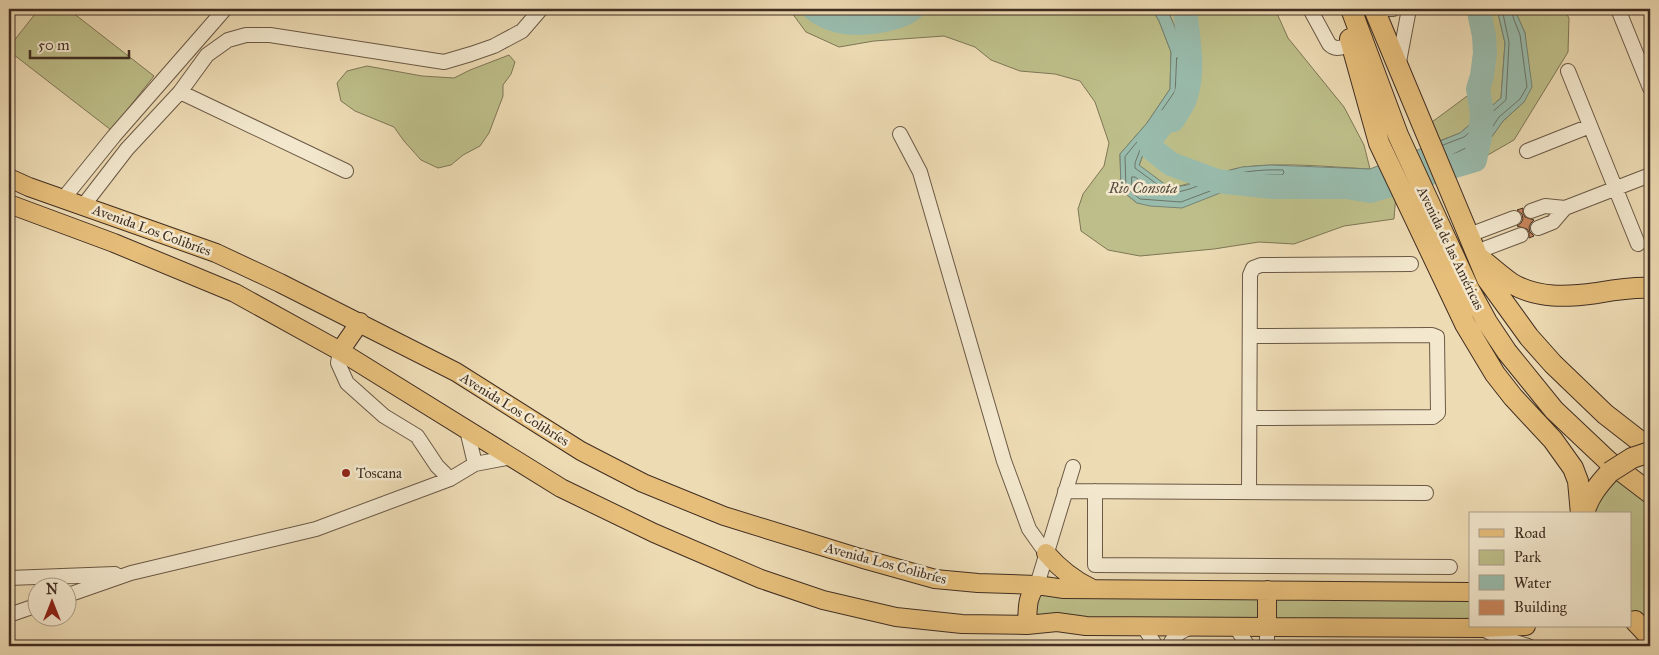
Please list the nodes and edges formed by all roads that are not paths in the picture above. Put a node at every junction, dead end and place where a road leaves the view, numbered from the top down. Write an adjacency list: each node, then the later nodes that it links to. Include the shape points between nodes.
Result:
1 (225, 9): 23 (street)
2 (541, 9): 15 (street, via 522,30 494,46 444,62 270,35 246,35 228,40 208,56)
3 (1310, 9): 11 (street, via 1333,48)
4 (1344, 9): 11 (highway)
5 (1351, 9): 25 (highway, Avenida de las Américas, via 1398,135)
6 (1374, 9): 12 (highway, Avenida de las Américas)
7 (1385, 9): 8 (street)
8 (1393, 9)
9 (1409, 9): 12 (street)
10 (1618, 9): 14 (street)
11 (1351, 45): 25 (highway, via 1379,143)
12 (1398, 68): 33 (highway, Avenida de las Américas)
13 (1568, 71): 16 (street)
14 (1650, 88)
15 (180, 92): 19 (street); 26 (street, via 127,149)
16 (1590, 126): 18 (street); 22 (street)
17 (900, 134): 53 (street, via 920,172 1004,461 1029,529)
18 (1527, 151)
19 (346, 171)
20 (1650, 175): 22 (street)
21 (9, 178): 23 (main road, Avenida Los Colibríes)
22 (1616, 189): 27 (street); 32 (street)
23 (63, 199): 26 (main road, Avenida Los Colibríes)
24 (9, 204): 38 (main road, Avenida Los Colibríes, via 235,293)
25 (1419, 204): 50 (highway, Avenida de las Américas, via 1502,345 1530,382 1580,436); 51 (highway, via 1465,324 1495,374 1573,468)
26 (83, 206): 36 (main road, Avenida Los Colibríes, via 216,253)
27 (1565, 208): 28 (street, via 1546,206); 30 (street, via 1553,222)
28 (1531, 211)
29 (1514, 218): 33 (street)
30 (1538, 228)
31 (1521, 235): 33 (street)
32 (1638, 244)
33 (1474, 248): 35 (highway, via 1510,282 1528,292 1560,296); 41 (highway, Avenida de las Américas, via 1487,279 1553,364 1604,414)
34 (1411, 264): 37 (street, via 1261,265 1253,268 1250,275)
35 (1650, 288)
36 (360, 322): 38 (main road); 57 (main road, Avenida Los Colibríes, via 456,372 581,451 643,483 724,516 935,579)
37 (1250, 336): 39 (street); 39 (street, via 1437,337 1438,413 1433,417)
38 (340, 351): 40 (main road, Avenida Los Colibríes); 45 (street, via 338,364 347,384 384,416 417,436)
39 (1250, 418): 48 (street)
40 (467, 430): 42 (main road, Avenida Los Colibríes); 43 (street)
41 (1650, 451): 52 (highway, bridge, via 1610,472)
42 (512, 457): 43 (street); 65 (main road, Avenida Los Colibríes, via 561,488 654,533 761,579 823,600 896,616 962,624)
43 (476, 464): 45 (street)
44 (1073, 467): 46 (street)
45 (450, 479): 55 (street, via 316,529)
46 (1066, 490): 47 (street); 53 (street)
47 (1095, 491): 48 (street); 54 (street, via 1095,565)
48 (1249, 492): 49 (street)
49 (1426, 493)
50 (1650, 493)
51 (1582, 512)
52 (1583, 512)
53 (1046, 553): 57 (street); 58 (main road, via 1059,568)
54 (1450, 567)
55 (130, 573): 56 (street); 60 (street)
56 (9, 578)
57 (1037, 585): 58 (main road, Avenida Los Colibríes); 65 (main road, via 1028,600)
58 (1094, 590): 59 (main road, Avenida Los Colibríes)
59 (1267, 590): 61 (main road, Avenida Los Colibríes); 69 (main road)
60 (78, 591)
61 (1469, 592)
62 (28, 608): 63 (street)
63 (9, 615)
64 (1638, 622): 72 (highway)
65 (1027, 624): 66 (main road, Avenida Los Colibríes, via 1057,622 1086,626)
66 (1144, 626): 67 (main road, Avenida Los Colibríes); 73 (street)
67 (1193, 626): 68 (main road, Avenida Los Colibríes); 74 (street, via 1181,631)
68 (1234, 626): 69 (main road, Avenida Los Colibríes); 75 (street)
69 (1268, 626): 70 (main road, Avenida Los Colibríes); 76 (street)
70 (1469, 628)
71 (1481, 628): 77 (street)
72 (1650, 637)
73 (1156, 646)
74 (1169, 646)
75 (1248, 646)
76 (1267, 646)
77 (1528, 646)

